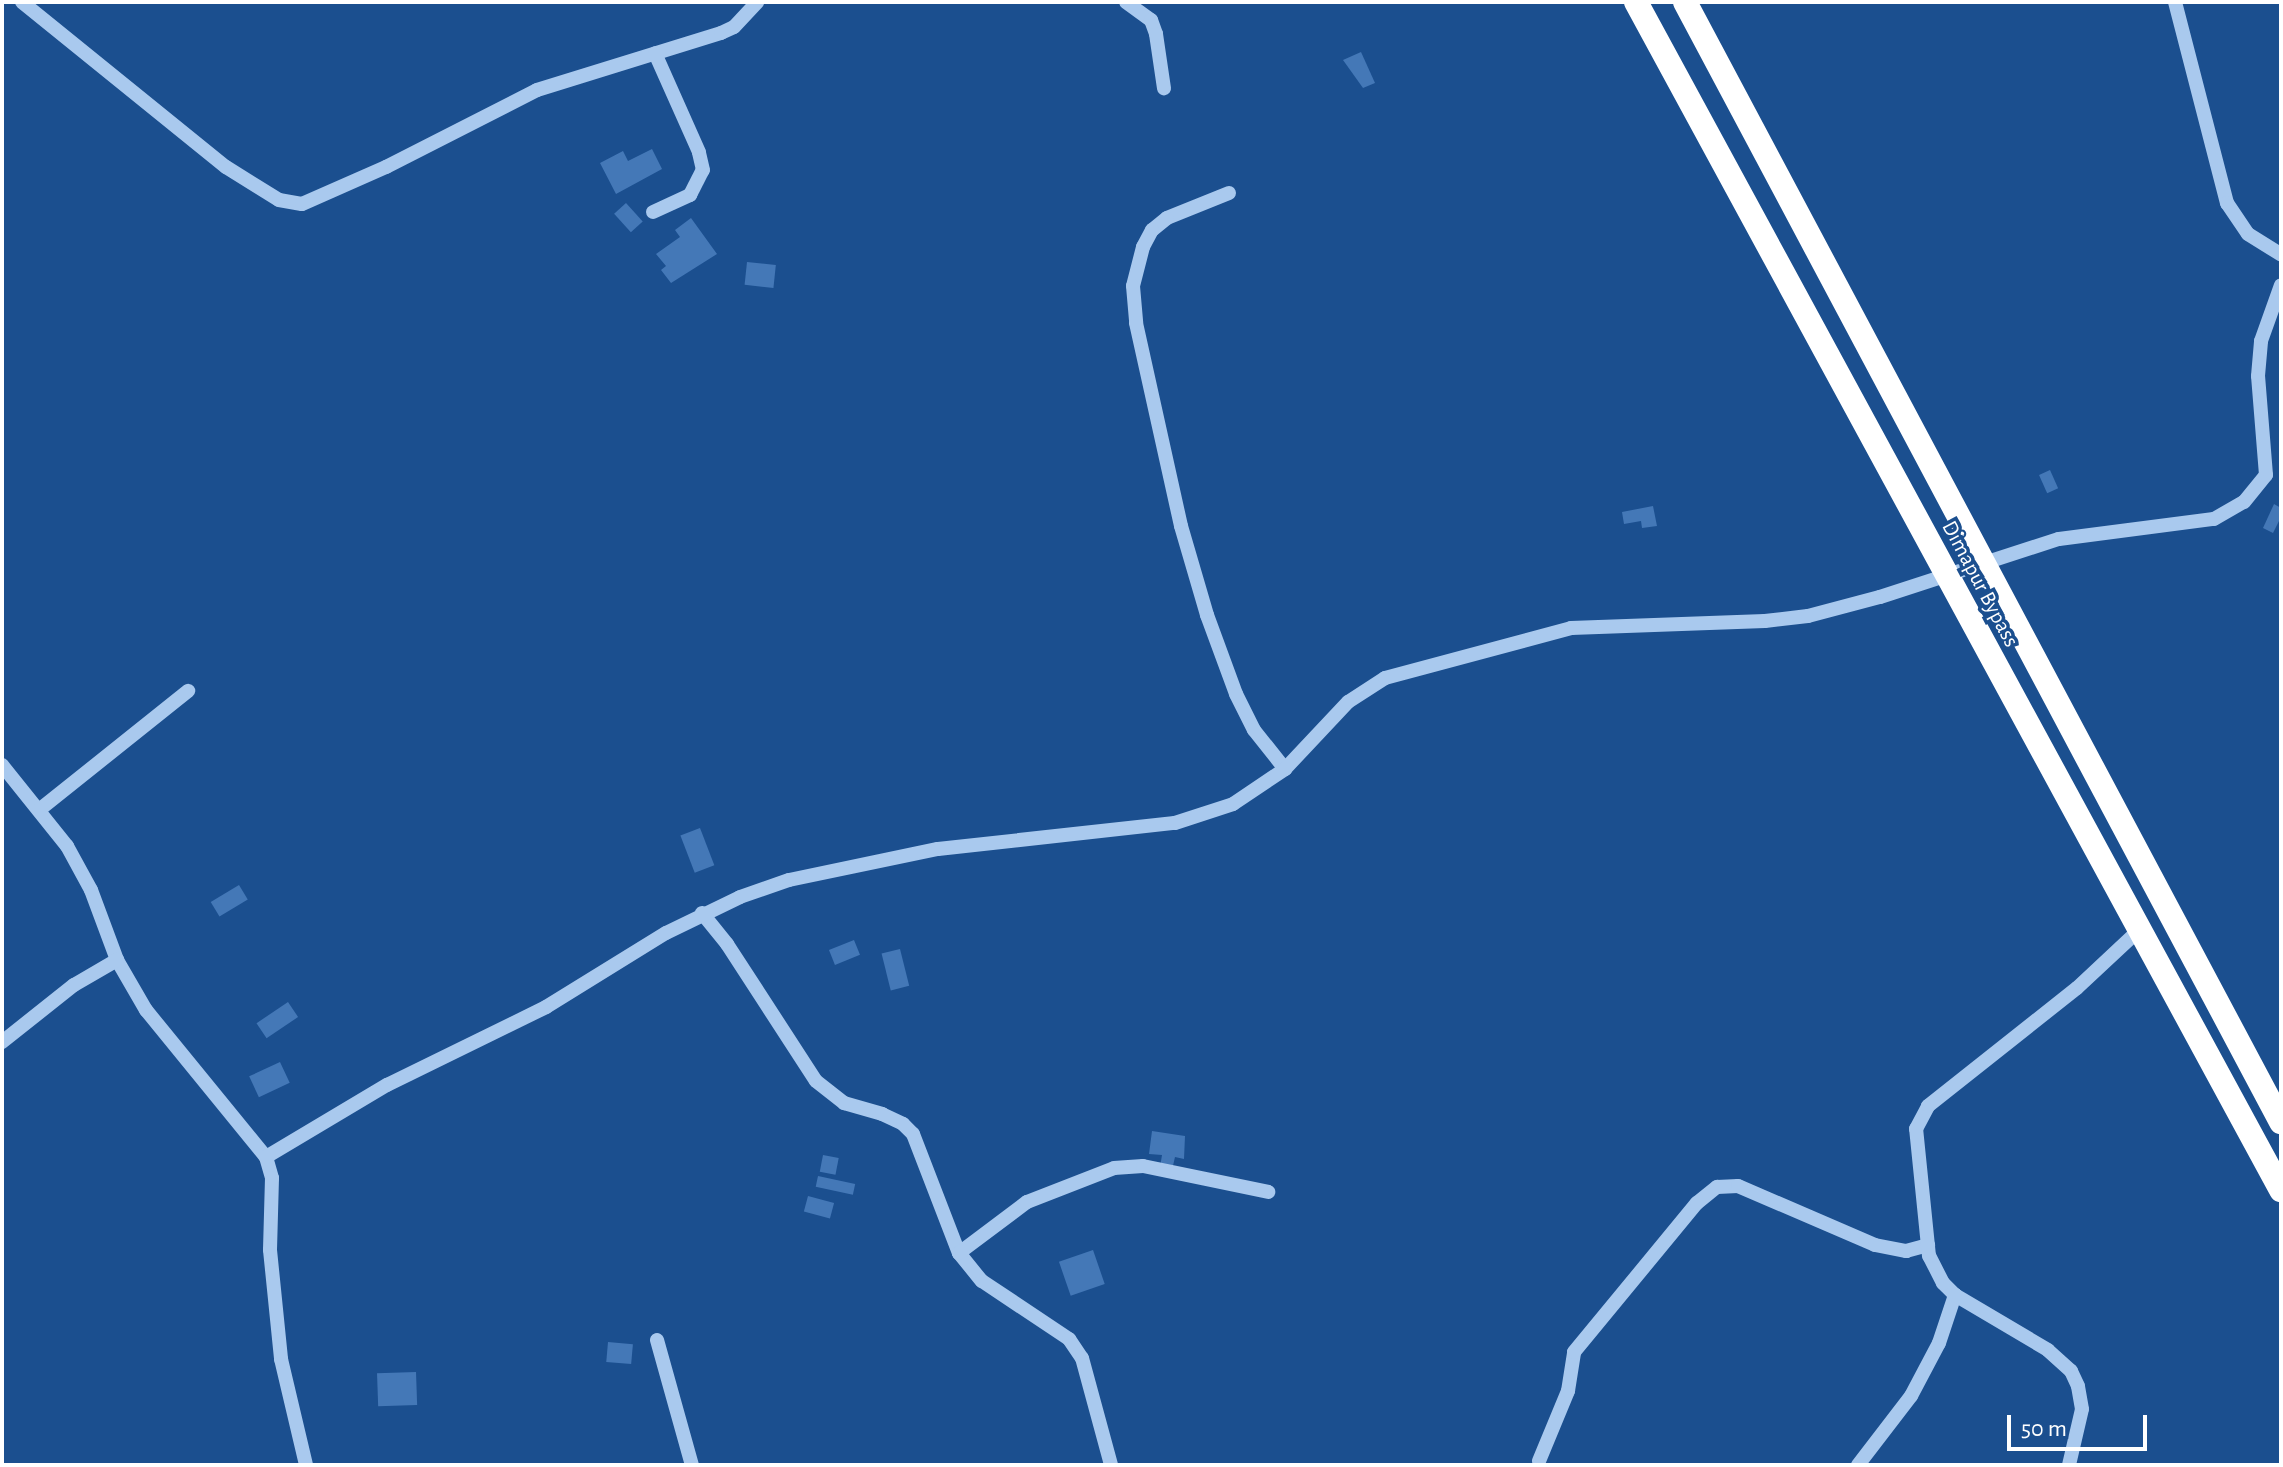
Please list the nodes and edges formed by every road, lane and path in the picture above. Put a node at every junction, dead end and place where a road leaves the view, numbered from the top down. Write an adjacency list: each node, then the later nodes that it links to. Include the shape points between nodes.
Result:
1 (22, 2): 7 (street, via 226,167 279,200 302,204 386,167 511,100)
2 (757, 2): 7 (street, via 734,27)
3 (1126, 2): 8 (street, via 1151,20)
4 (1636, 2): 14 (highway, Dimapur Bypass)
5 (1685, 2): 13 (highway, Dimapur Bypass)
6 (2175, 2): 11 (street, via 2227,203 2248,234)
7 (655, 53): 10 (street, via 703,170 690,195)
8 (1164, 88)
9 (1229, 193): 17 (street, via 1167,218 1152,230 1133,286 1136,323 1181,526 1207,615 1254,730)
10 (653, 212)
11 (2281, 255)
12 (2281, 285): 13 (street, via 2261,341 2258,376 2266,475 2244,502 2214,519 2059,539)
13 (1981, 562): 14 (street); 23 (highway, Dimapur Bypass)
14 (1945, 574): 17 (street, via 1808,616 1571,628 1404,672 1348,702); 20 (highway, Dimapur Bypass)
15 (188, 691): 18 (street)
16 (2, 765): 18 (street)
17 (1285, 769): 19 (street, via 1233,804 1190,819 938,849 789,880)
18 (39, 810): 21 (street, via 91,890)
19 (702, 913): 24 (street, via 546,1007 387,1085); 28 (street, via 816,1081 844,1103 882,1114 913,1134)
20 (2138, 931): 25 (highway, Dimapur Bypass); 27 (street, via 2077,988 1928,1106 1915,1139)
21 (117, 960): 22 (street, via 74,985); 24 (street, via 146,1010)
22 (2, 1042)
23 (2281, 1122)
24 (266, 1157): 32 (street, via 272,1178 270,1250 279,1344)
25 (2281, 1190)
26 (1268, 1192): 28 (street, via 1143,1166 1114,1168 1027,1202)
27 (1928, 1245): 29 (street, via 1936,1271); 31 (street, via 1906,1251 1875,1245 1738,1186 1717,1187 1697,1203 1574,1352 1568,1391)
28 (959, 1253): 34 (street, via 982,1281 1069,1339 1082,1358)
29 (1955, 1295): 35 (street, via 1939,1343 1911,1396); 36 (street, via 2048,1350 2071,1371 2082,1409)
30 (657, 1340): 33 (street)
31 (1539, 1461)
32 (302, 1463)
33 (692, 1465)
34 (1111, 1465)
35 (1858, 1465)
36 (2069, 1465)

